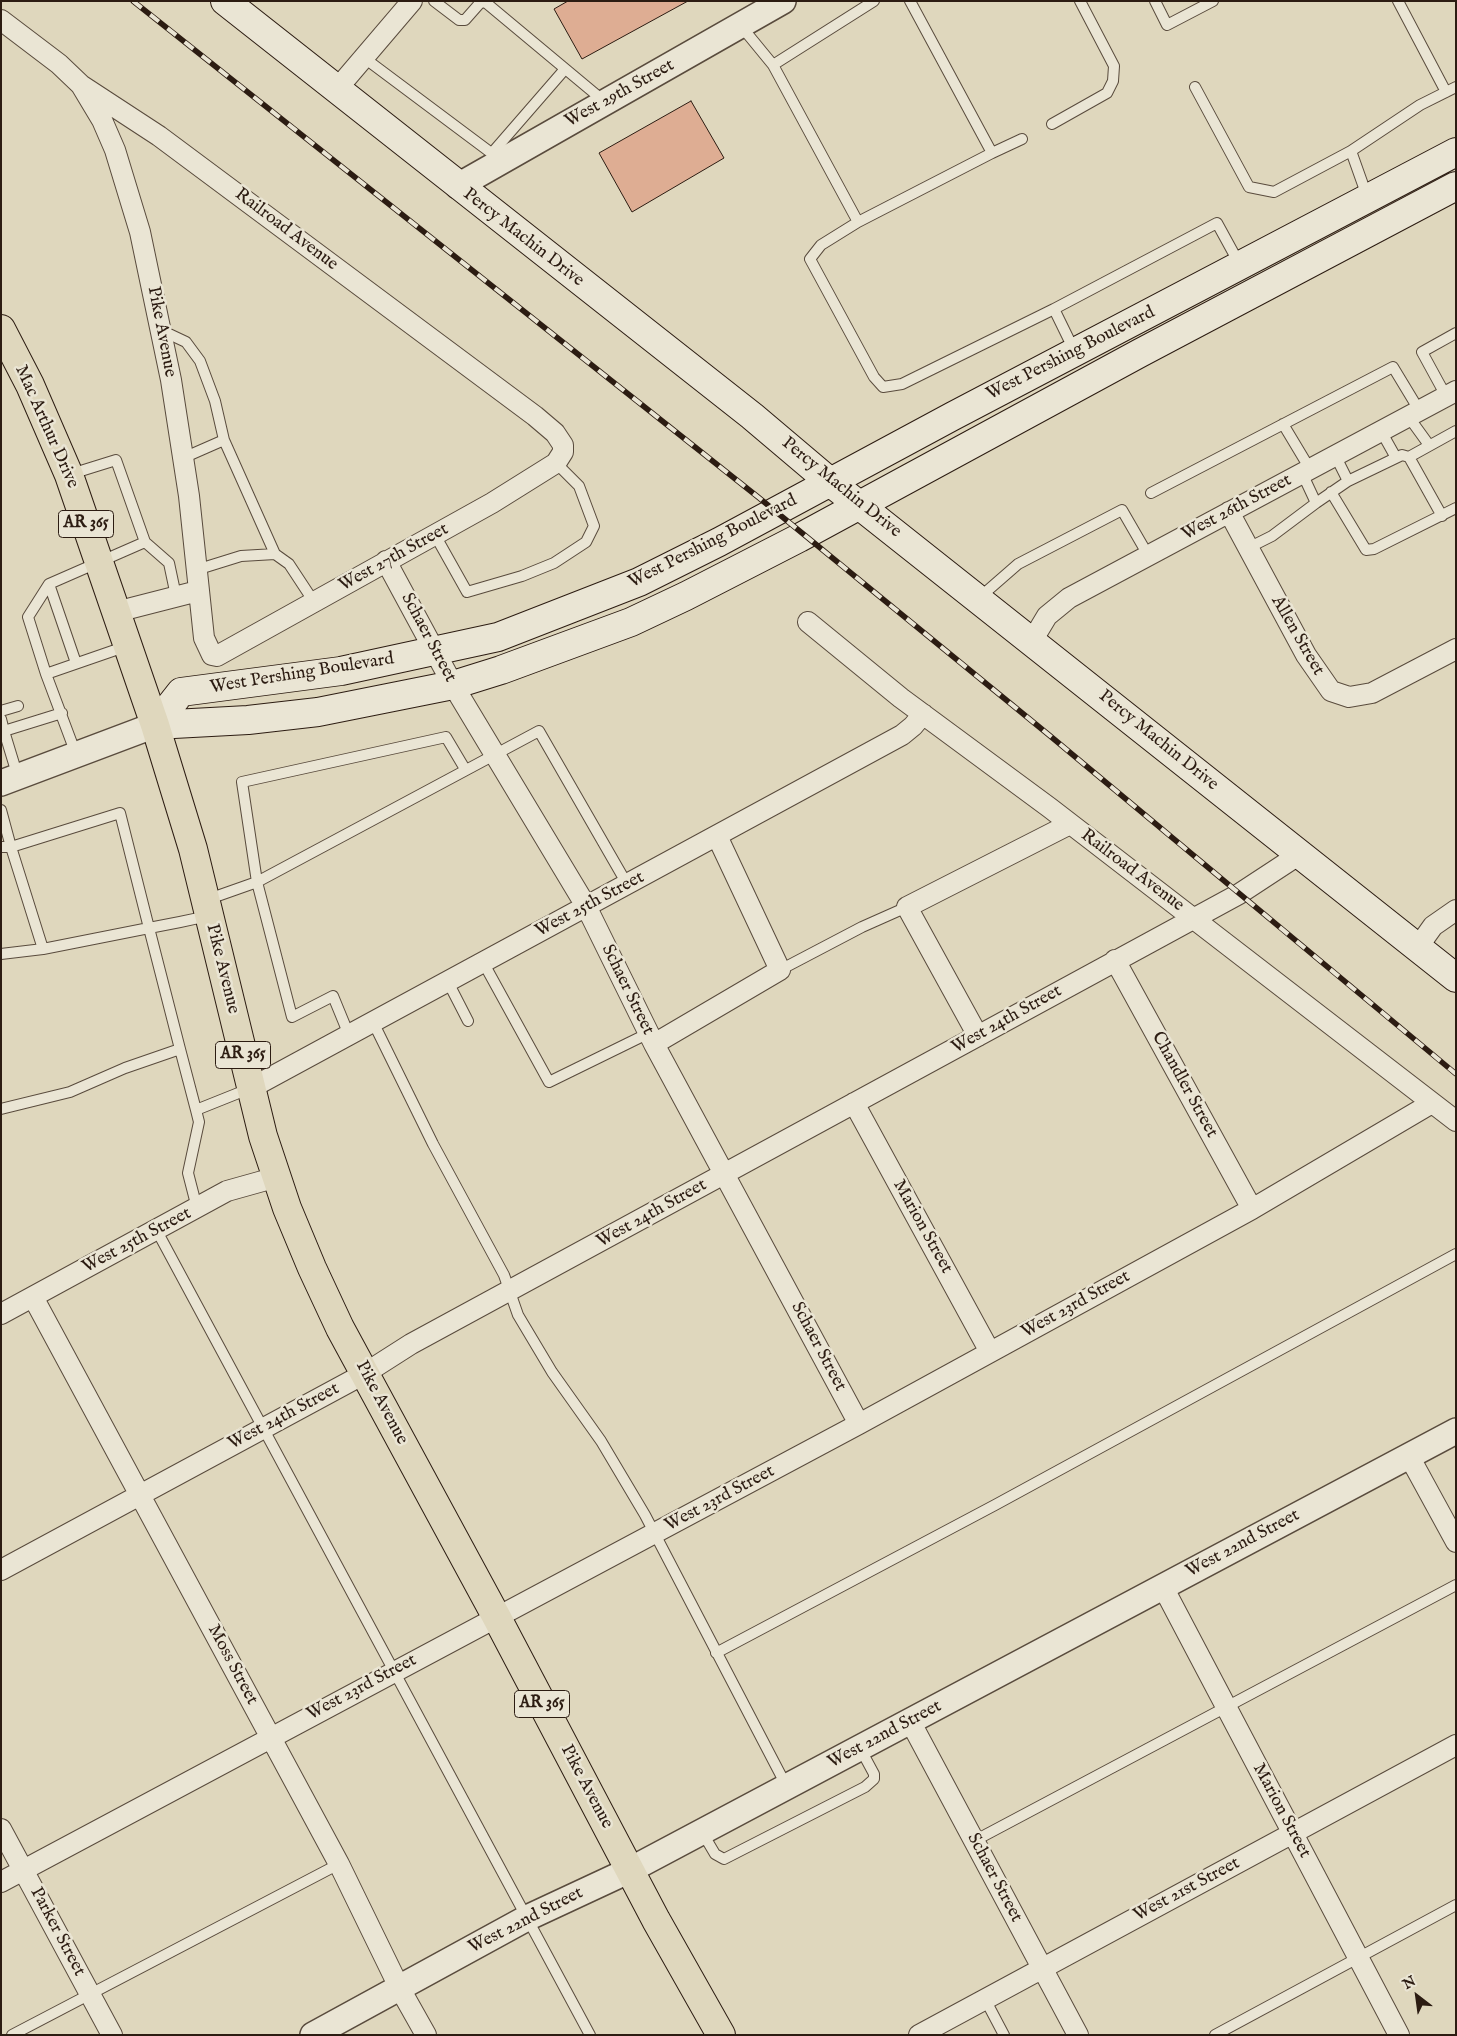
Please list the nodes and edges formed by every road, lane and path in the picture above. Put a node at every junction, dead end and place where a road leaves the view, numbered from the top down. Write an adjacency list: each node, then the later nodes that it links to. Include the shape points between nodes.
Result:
1 (225, 1): 18 (main road, Percy Machin Drive)
2 (412, 1): 13 (street)
3 (434, 1): 15 (lane, via 458,20 465,20 480,3 485,2)
4 (783, 1): 12 (street, West 29th Street)
5 (874, 1): 14 (lane)
6 (910, 1): 25 (lane)
7 (1080, 1): 21 (lane, via 1114,66 1113,80 1107,93)
8 (1155, 1): 9 (lane, via 1167,25)
9 (1213, 1)
10 (1398, 1): 19 (lane)
11 (2, 21): 16 (street, Railroad Avenue)
12 (741, 25): 14 (lane); 20 (street, West 29th Street)
13 (363, 57): 18 (street); 26 (lane)
14 (773, 65): 30 (lane)
15 (565, 69): 20 (lane); 26 (lane)
16 (81, 85): 34 (street, Pike Avenue, via 102,120 123,174 140,232); 44 (street, Railroad Avenue, via 158,136 535,416 555,433)
17 (1195, 87): 23 (lane, via 1249,187 1274,192)
18 (337, 89): 27 (main road, Percy Machin Drive)
19 (1451, 90): 23 (lane, via 1420,105)
20 (606, 102): 26 (street, West 29th Street)
21 (1052, 124)
22 (1022, 140): 25 (lane)
23 (1351, 151): 29 (lane)
24 (1456, 152): 29 (main road, West Pershing Boulevard)
25 (992, 154): 30 (lane)
26 (497, 157): 27 (street, West 29th Street)
27 (458, 186): 52 (main road, Percy Machin Drive, via 752,416)
28 (1456, 186): 56 (main road, West Pershing Boulevard)
29 (1368, 198): 31 (main road, West Pershing Boulevard)
30 (858, 222): 32 (lane, via 821,245 810,259 874,377 883,387 902,384)
31 (1240, 266): 32 (lane, via 1217,223); 36 (main road, West Pershing Boulevard)
32 (1054, 309): 36 (lane)
33 (1, 329): 50 (main road, Mac Arthur Drive / AR 365)
34 (162, 334): 42 (lane, via 186,342 200,361 216,401); 48 (street, Pike Avenue)
35 (1456, 334): 37 (lane, via 1422,352)
36 (1076, 353): 52 (main road, West Pershing Boulevard)
37 (1451, 393): 38 (street, West 26th Street)
38 (1414, 413): 39 (lane, via 1393,366); 40 (street, West 26th Street); 43 (lane)
39 (1283, 424): 49 (lane); 54 (lane)
40 (1381, 431): 45 (street, West 26th Street); 46 (lane)
41 (1456, 431): 43 (lane)
42 (224, 440): 48 (lane); 63 (lane)
43 (1429, 445): 47 (lane)
44 (559, 454): 60 (street, West 27th Street, via 492,503); 60 (lane, via 579,486 594,526 586,542 554,563 467,592)
45 (1335, 455): 49 (street, West 26th Street); 51 (lane)
46 (1395, 456): 47 (lane); 51 (lane)
47 (1409, 457): 59 (lane)
48 (183, 458): 67 (street, Pike Avenue)
49 (1306, 471): 55 (lane); 58 (street, West 26th Street)
50 (70, 474): 61 (lane, via 116,460); 66 (main road, Mac Arthur Drive / AR 365)
51 (1348, 481): 53 (lane)
52 (830, 482): 56 (main road, Percy Machin Drive); 78 (main road, West Pershing Boulevard, via 640,582 498,637)
53 (1331, 492): 55 (lane); 59 (lane, via 1366,550)
54 (1151, 493)
55 (1316, 503): 62 (lane, via 1272,536)
56 (859, 505): 71 (main road, Percy Machin Drive); 82 (main road, West Pershing Boulevard, via 631,622 501,670)
57 (1456, 508): 59 (lane)
58 (1229, 512): 62 (street, Allen Street); 64 (street, West 26th Street)
59 (1442, 516)
60 (434, 535): 65 (street, West 27th Street)
61 (145, 542): 66 (lane); 70 (lane, via 169,563)
62 (1248, 548): 77 (street, Allen Street, via 1306,655 1331,691 1349,697 1372,693)
63 (275, 554): 67 (lane, via 241,556); 72 (lane, via 289,564)
64 (1148, 556): 71 (lane, via 1122,510 1018,564); 75 (street, West 26th Street, via 1069,598 1047,616)
65 (386, 561): 72 (street, West 27th Street); 78 (street, Schaer Street)
66 (98, 562): 68 (lane); 73 (main road, Mac Arthur Drive / AR 365)
67 (196, 570): 69 (street, Pike Avenue)
68 (49, 584): 80 (lane); 81 (lane, via 28,617)
69 (198, 591): 70 (street); 79 (street, Pike Avenue, via 204,638)
70 (176, 596): 73 (street)
71 (979, 598): 75 (main road, Percy Machin Drive)
72 (314, 602): 79 (street, West 27th Street, via 218,656)
73 (116, 612): 76 (main road, Mac Arthur Drive / AR 365)
74 (808, 622): 86 (street, Railroad Avenue)
75 (1032, 642): 98 (main road, Percy Machin Drive)
76 (128, 645): 80 (lane); 88 (main road, Mac Arthur Drive / AR 365)
77 (1456, 649)
78 (435, 651): 82 (street, Schaer Street); 88 (main road, West Pershing Boulevard, via 341,671 181,692)
79 (212, 655)
80 (76, 663): 81 (lane)
81 (46, 674): 85 (lane, via 49,694)
82 (452, 684): 88 (main road, West Pershing Boulevard, via 318,712); 90 (street, Schaer Street)
83 (18, 706): 84 (lane)
84 (1, 711)
85 (62, 713): 89 (lane); 91 (lane)
86 (923, 714): 95 (street, Railroad Avenue); 96 (street, West 25th Street, via 902,735)
87 (1, 719): 89 (lane)
88 (155, 725): 91 (street, West Pershing Boulevard); 103 (main road, Pike Avenue / AR 365)
89 (3, 732): 93 (lane)
90 (494, 753): 92 (lane); 100 (lane, via 538,731); 101 (street, Schaer Street)
91 (77, 755): 93 (street, West Pershing Boulevard)
92 (465, 769): 99 (lane); 99 (lane, via 446,737 242,782)
93 (10, 781)
94 (1, 810): 97 (lane)
95 (1070, 824): 102 (street); 105 (street, Railroad Avenue)
96 (717, 836): 100 (street, West 25th Street); 112 (street)
97 (6, 847): 106 (lane, via 120,813); 108 (lane)
98 (1300, 854): 105 (street, West 24th Street, via 1239,894); 107 (main road, Percy Machin Drive)
99 (257, 882): 103 (lane); 117 (lane, via 292,1017 333,996)
100 (627, 884): 101 (street, West 25th Street)
101 (586, 906): 111 (street, West 25th Street); 119 (street, Schaer Street)
102 (907, 907): 112 (lane); 118 (street)
103 (207, 908): 106 (lane); 121 (main road, Pike Avenue / AR 365)
104 (1456, 910): 107 (street, via 1433,926)
105 (1194, 918): 110 (street, West 24th Street); 123 (street, Railroad Avenue)
106 (149, 928): 108 (lane); 120 (lane)
107 (1418, 947): 113 (main road, Percy Machin Drive)
108 (43, 949): 109 (lane)
109 (1, 954)
110 (1115, 960): 118 (street, West 24th Street); 130 (street, Chandler Street)
111 (483, 962): 114 (street, West 25th Street); 119 (lane, via 549,1082)
112 (780, 970): 119 (street)
113 (1456, 978)
114 (448, 982): 115 (lane); 116 (street, West 25th Street)
115 (468, 1021)
116 (373, 1022): 117 (street, West 25th Street); 133 (lane, via 433,1144 504,1274)
117 (349, 1036): 121 (street, West 25th Street)
118 (978, 1036): 122 (street, West 24th Street)
119 (651, 1038): 127 (street, Schaer Street)
120 (180, 1049): 124 (lane, via 70,1092); 125 (lane)
121 (251, 1088): 125 (lane); 128 (main road, Pike Avenue / AR 365)
122 (854, 1103): 127 (street, West 24th Street); 136 (street, Marion Street)
123 (1432, 1103): 126 (street, Railroad Avenue); 130 (street, West 23rd Street)
124 (1, 1109)
125 (196, 1110): 129 (lane, via 199,1122 188,1173)
126 (1456, 1121)
127 (726, 1174): 133 (street, West 24th Street); 138 (street, Schaer Street)
128 (277, 1178): 129 (street, West 25th Street, via 227,1191); 137 (main road, Pike Avenue / AR 365, via 312,1268)
129 (197, 1208): 131 (street, West 25th Street)
130 (1252, 1209): 136 (street, West 23rd Street)
131 (156, 1231): 134 (street, West 25th Street); 139 (lane)
132 (1456, 1254): 149 (lane, via 994,1506)
133 (510, 1292): 137 (street, West 24th Street, via 411,1344); 143 (lane, via 518,1316 601,1442)
134 (33, 1296): 135 (street, West 25th Street); 142 (street, Moss Street)
135 (1, 1314)
136 (990, 1352): 138 (street, West 23rd Street)
137 (364, 1374): 139 (street, West 24th Street); 148 (main road, Pike Avenue / AR 365)
138 (859, 1424): 143 (street, West 23rd Street)
139 (263, 1428): 142 (street, West 24th Street); 150 (lane)
140 (1456, 1431): 141 (street, West 22nd Street)
141 (1409, 1456): 144 (street); 147 (street, West 22nd Street)
142 (140, 1495): 145 (street, West 24th Street); 153 (street, Moss Street)
143 (655, 1534): 148 (street, West 23rd Street); 149 (lane)
144 (1456, 1542)
145 (1, 1570)
146 (1456, 1585): 151 (lane)
147 (1164, 1586): 151 (street, Marion Street); 152 (street, West 22nd Street)
148 (496, 1616): 150 (street, West 23rd Street); 163 (main road, Pike Avenue / AR 365)
149 (716, 1653): 156 (lane)
150 (394, 1671): 153 (street, West 23rd Street); 166 (lane)
151 (1227, 1707): 159 (street, Marion Street); 160 (lane)
152 (910, 1721): 155 (street, West 22nd Street); 160 (street, Schaer Street)
153 (271, 1738): 161 (street, Moss Street); 162 (street, West 23rd Street)
154 (1456, 1745): 159 (street, West 21st Street)
155 (860, 1748): 156 (street, West 22nd Street); 158 (lane, via 874,1774 874,1779 865,1787 724,1859 715,1854)
156 (787, 1787): 158 (street, West 22nd Street)
157 (1, 1829): 162 (street, Parker Street)
158 (702, 1832): 163 (street, West 22nd Street)
159 (1293, 1833): 167 (street, Marion Street); 168 (street, West 21st Street)
160 (974, 1841): 168 (street, Schaer Street)
161 (339, 1864): 169 (street, Moss Street); 170 (lane)
162 (24, 1870): 164 (street, West 23rd Street); 170 (street, Parker Street)
163 (630, 1870): 166 (street, West 22nd Street); 178 (main road, Pike Avenue / AR 365)
164 (1, 1882)
165 (1456, 1905): 167 (lane)
166 (527, 1918): 169 (street, West 22nd Street); 177 (lane)
167 (1358, 1957): 181 (lane); 182 (street, Marion Street)
168 (1042, 1969): 171 (street, West 21st Street); 180 (street, Schaer Street)
169 (399, 1987): 175 (street, West 22nd Street); 176 (street, Moss Street)
170 (90, 1994): 173 (lane); 174 (street, Parker Street)
171 (985, 1999): 172 (lane); 179 (street, West 21st Street)
172 (1002, 2034)
173 (12, 2035)
174 (112, 2035)
175 (313, 2035)
176 (426, 2035)
177 (590, 2035)
178 (721, 2035)
179 (919, 2035)
180 (1078, 2035)
181 (1215, 2035)
182 (1399, 2035)

